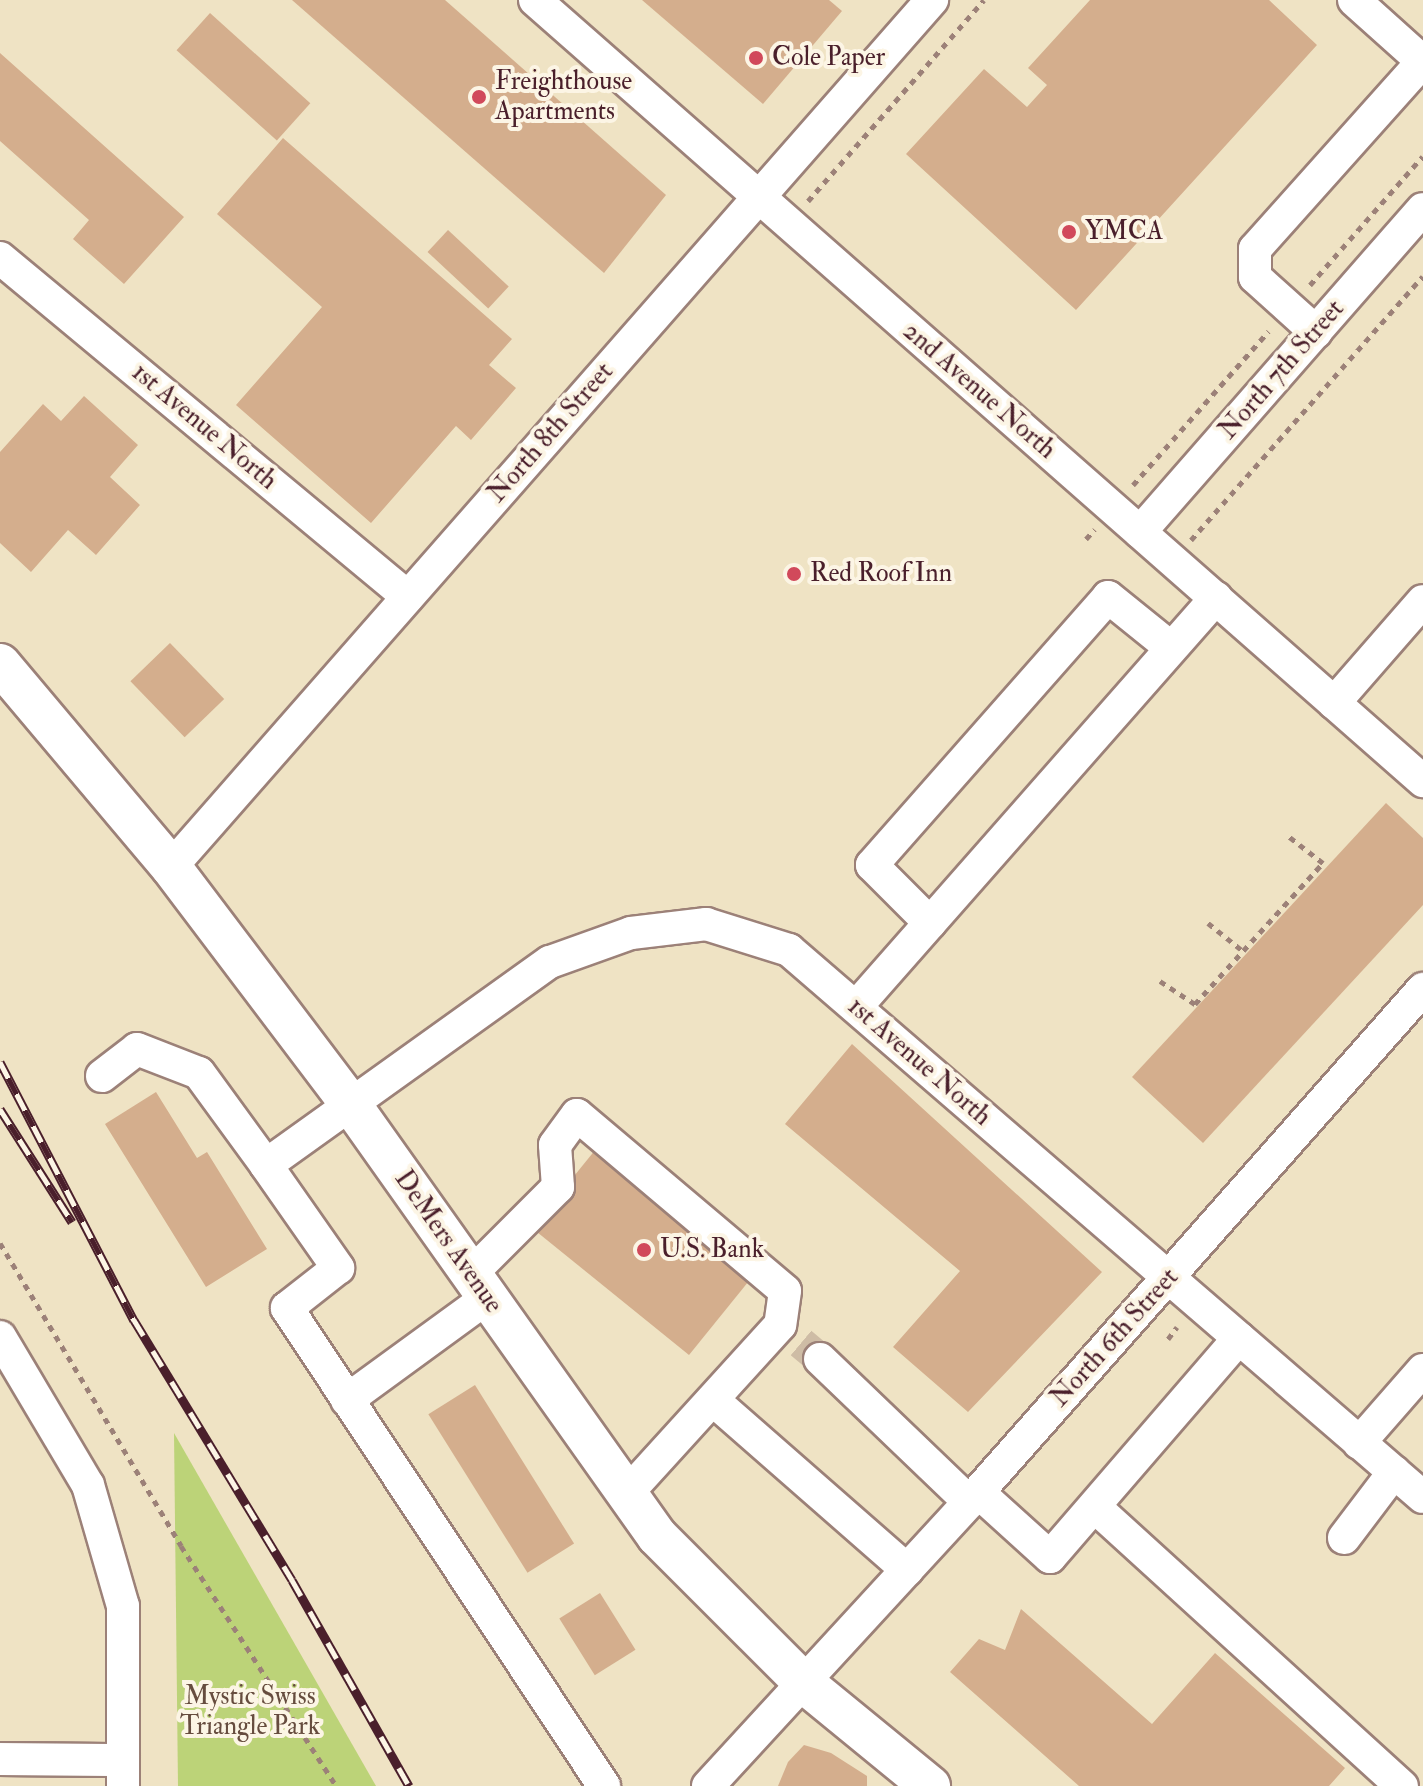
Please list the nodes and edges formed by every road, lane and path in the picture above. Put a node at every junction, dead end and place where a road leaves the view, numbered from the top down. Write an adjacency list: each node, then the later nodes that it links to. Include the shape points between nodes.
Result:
1 (535, 0): 7 (street, 2nd Avenue North)
2 (932, 0): 7 (street, North 8th Street)
3 (984, 0): 9 (path)
4 (1354, 0): 5 (street)
5 (1423, 62): 12 (street, via 1255,249 1255,277)
6 (1423, 156): 12 (path)
7 (759, 197): 9 (street, 2nd Avenue North); 18 (street, North 8th Street)
8 (1423, 209): 13 (street, North 7th Street)
9 (788, 223): 14 (street, 2nd Avenue North)
10 (0, 258): 18 (street, 1st Avenue North)
11 (1423, 276): 17 (path)
12 (1290, 308): 13 (street); 14 (path)
13 (1316, 332): 15 (street, North 7th Street)
14 (1113, 508): 15 (street, 2nd Avenue North); 16 (path)
15 (1140, 532): 17 (street, 2nd Avenue North)
16 (1086, 539)
17 (1173, 561): 19 (street, 2nd Avenue North)
18 (408, 597): 26 (street, North 8th Street)
19 (1216, 598): 21 (street); 23 (street, 2nd Avenue North)
20 (1423, 601): 23 (street)
21 (1170, 647): 27 (street); 27 (street, via 1108,597 872,865)
22 (0, 664): 26 (main road, DeMers Avenue)
23 (1334, 703): 24 (street, 2nd Avenue North)
24 (1423, 781)
25 (1287, 835): 29 (path, via 1323,863)
26 (171, 867): 34 (main road, DeMers Avenue)
27 (930, 923): 32 (street)
28 (1208, 923): 29 (path)
29 (1243, 951): 30 (path, via 1195,1004)
30 (1160, 981)
31 (1423, 989): 37 (street, North 6th Street)
32 (856, 1007): 34 (street, 1st Avenue North, via 789,950 706,924 631,933 550,962); 37 (street, 1st Avenue North)
33 (102, 1076): 35 (street, via 137,1049 199,1073)
34 (352, 1106): 35 (street, 1st Avenue North); 38 (main road, DeMers Avenue)
35 (266, 1165): 43 (street, via 338,1268 287,1308)
36 (0, 1243): 56 (path, via 181,1546)
37 (1169, 1277): 40 (street, 1st Avenue North); 48 (street, North 6th Street)
38 (479, 1286): 41 (street, via 558,1187 555,1145 577,1115 785,1291); 43 (street); 47 (main road, DeMers Avenue)
39 (0, 1337): 55 (street, via 88,1485 123,1606)
40 (1239, 1338): 45 (street, 1st Avenue North); 50 (street)
41 (800, 1342): 44 (street); 48 (street)
42 (1423, 1370): 45 (street)
43 (347, 1400): 57 (street)
44 (713, 1400): 47 (street); 52 (street)
45 (1359, 1443): 46 (street, 1st Avenue North)
46 (1394, 1472): 49 (street, 1st Avenue North); 51 (street)
47 (627, 1493): 53 (main road, DeMers Avenue, via 657,1536)
48 (973, 1497): 50 (street, via 1050,1557); 52 (street, North 6th Street)
49 (1423, 1497)
50 (1095, 1507): 60 (street)
51 (1344, 1538)
52 (907, 1570): 53 (street, North 6th Street)
53 (804, 1683): 58 (street, North 6th Street); 59 (main road, DeMers Avenue)
54 (0, 1759): 55 (street)
55 (123, 1773)
56 (336, 1786)
57 (604, 1786)
58 (708, 1786)
59 (930, 1786)
60 (1402, 1786)

